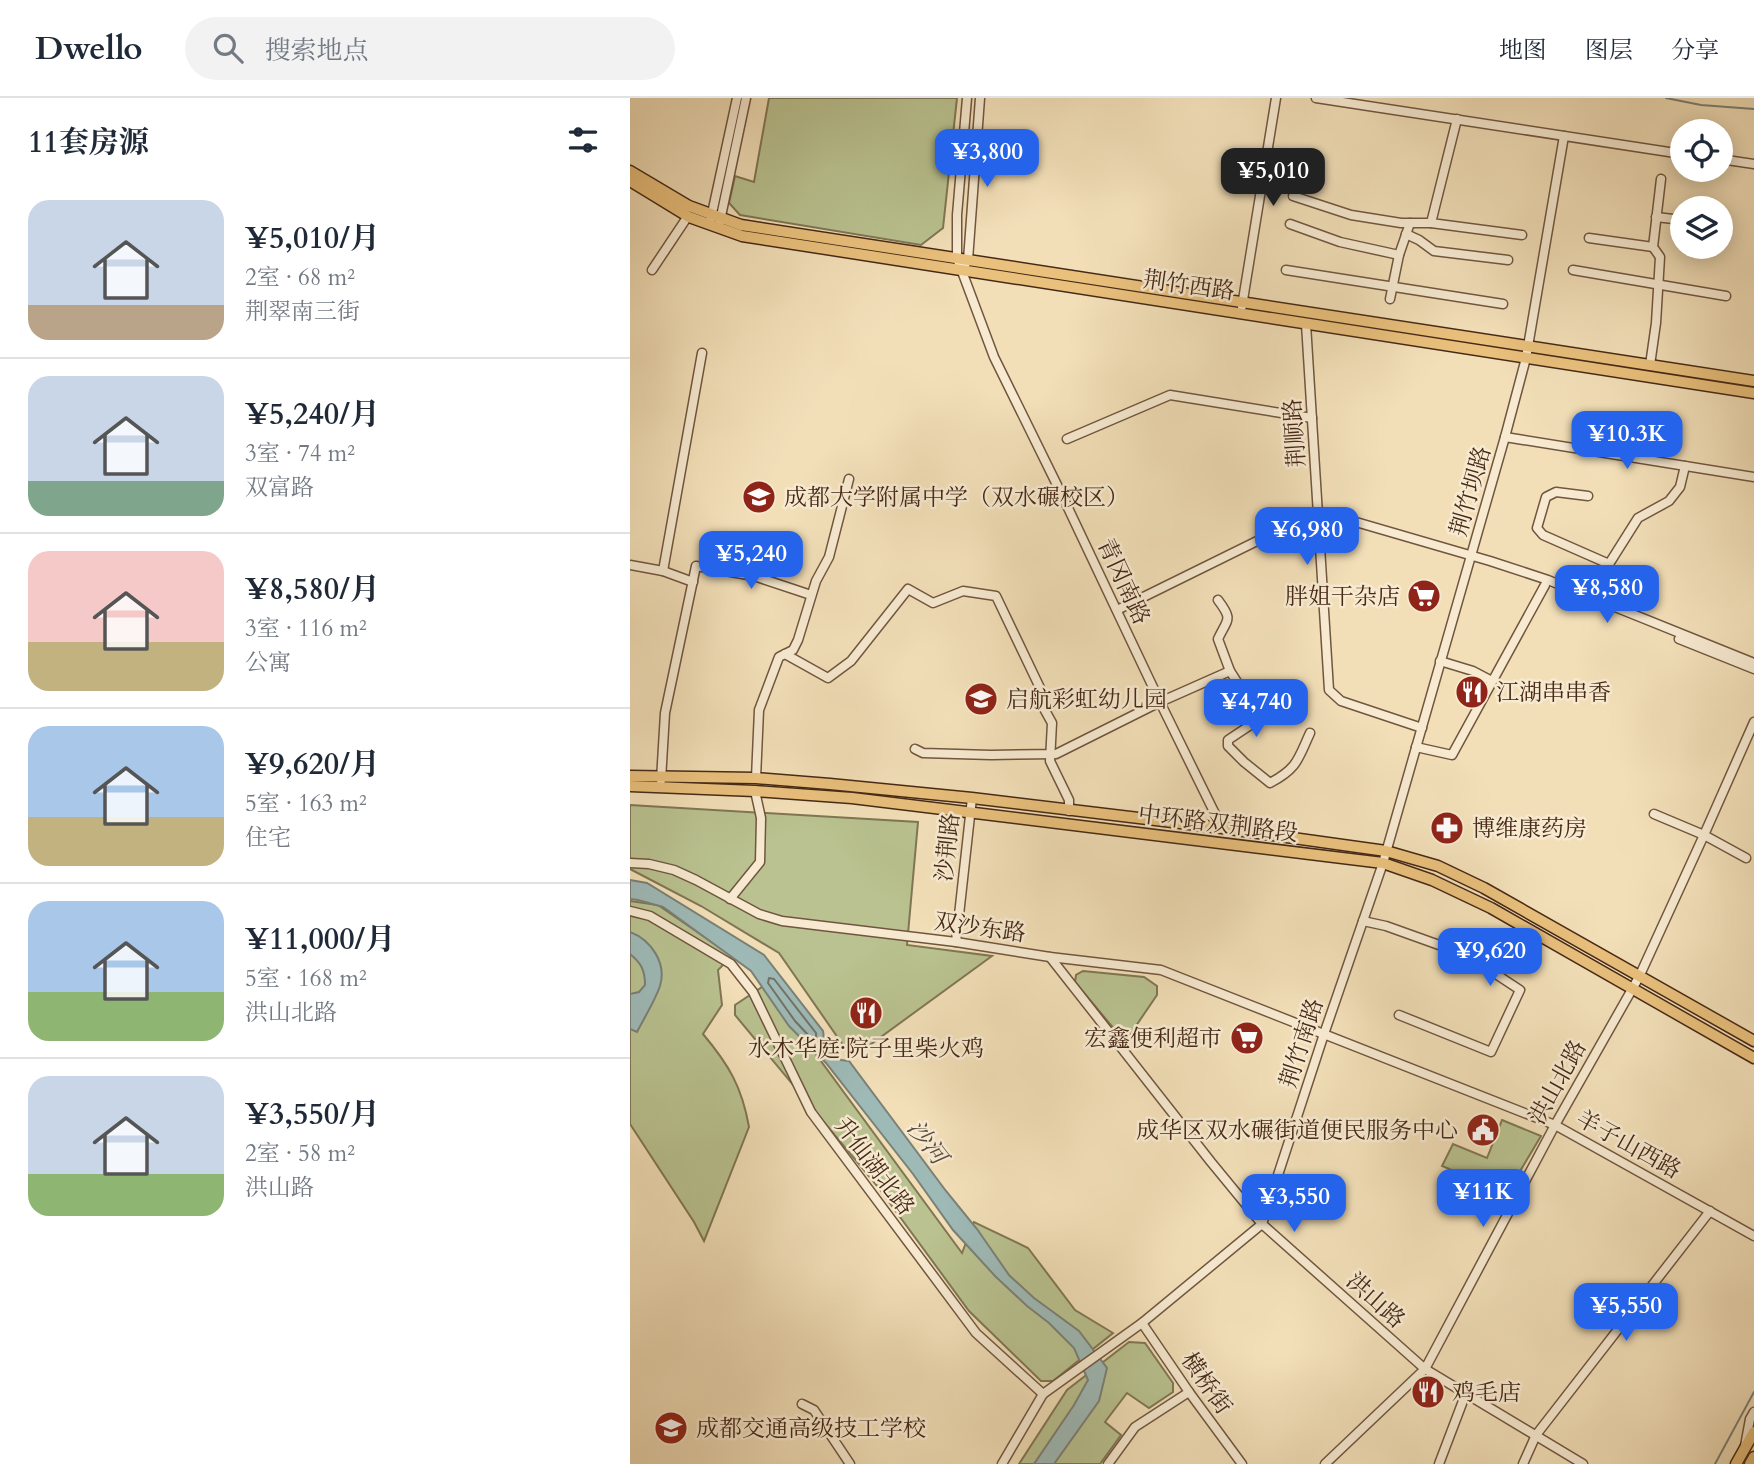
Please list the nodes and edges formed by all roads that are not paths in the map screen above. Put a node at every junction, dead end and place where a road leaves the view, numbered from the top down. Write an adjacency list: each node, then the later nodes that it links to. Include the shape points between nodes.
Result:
1 (737, 98): 19 (street)
2 (746, 98): 19 (street)
3 (967, 98): 28 (street)
4 (979, 98): 29 (street)
5 (1276, 98): 40 (street)
6 (1316, 98): 7 (street)
7 (1457, 119): 8 (street); 21 (street)
8 (1564, 136): 9 (street); 42 (street, 荆竹坝路)
9 (1670, 151)
10 (1733, 161): 11 (street)
11 (1754, 164)
12 (630, 171): 19 (main road, 荆竹西路)
13 (1661, 179): 17 (street)
14 (630, 181): 16 (main road, 荆竹西路)
15 (1293, 196): 20 (street, via 1351,215)
16 (688, 216): 19 (main road, 荆竹西路); 31 (street)
17 (1656, 217): 18 (street); 26 (street)
18 (1670, 219)
19 (715, 221): 28 (main road, 荆竹西路); 34 (main road, 荆竹西路, via 742,236)
20 (1410, 223): 21 (street); 23 (street)
21 (1431, 223): 24 (street)
22 (1290, 224): 27 (street)
23 (1406, 234): 27 (street); 30 (street, via 1434,251)
24 (1522, 235)
25 (1589, 238): 26 (street)
26 (1653, 247): 35 (street, via 1660,257)
27 (1399, 256): 36 (street)
28 (957, 258): 29 (main road, 荆竹西路); 34 (street, 青冈南路)
29 (968, 260): 34 (street); 40 (main road, 荆竹西路)
30 (1508, 260)
31 (652, 270)
32 (1286, 270): 36 (street)
33 (1573, 270): 35 (street)
34 (962, 271): 40 (main road, 荆竹西路); 65 (street, 青冈南路, via 993,357)
35 (1658, 283): 37 (street); 45 (street)
36 (1393, 287): 38 (street); 39 (street)
37 (1726, 296)
38 (1390, 299)
39 (1503, 304)
40 (1242, 307): 41 (main road, 荆竹西路); 42 (main road, 荆竹西路)
41 (1306, 324): 44 (main road, 荆竹西路); 48 (street, 荆顺路)
42 (1528, 346): 44 (street, 荆竹坝路); 45 (main road, 荆竹西路)
43 (702, 353): 59 (street)
44 (1525, 358): 47 (main road, 荆竹西路); 49 (street, 荆竹坝路)
45 (1650, 366): 46 (main road, 荆竹西路)
46 (1754, 381)
47 (1754, 393)
48 (1312, 418): 50 (street, via 1170,395); 55 (street, 荆顺路)
49 (1505, 437): 51 (street); 56 (street, 荆竹坝路)
50 (1067, 439)
51 (1685, 466): 52 (street); 57 (street, via 1680,487 1669,502 1638,518)
52 (1754, 477)
53 (849, 479): 62 (street, via 829,557)
54 (1588, 496): 57 (street, via 1556,492 1546,497 1537,528 1543,535)
55 (1318, 512): 56 (street); 65 (street); 74 (street, 荆顺路, via 1329,690 1341,701)
56 (1471, 556): 61 (street); 64 (street, via 1548,580); 67 (street, 荆竹坝路)
57 (1609, 564): 64 (street)
58 (630, 565): 59 (street)
59 (663, 571): 60 (street)
60 (692, 582): 62 (street, via 696,566 754,576); 81 (street, via 665,712)
61 (1545, 585): 64 (street); 71 (street)
62 (811, 595): 66 (street, via 798,640)
63 (1218, 600): 70 (street, via 1227,613 1228,623 1218,639)
64 (1594, 601): 68 (street); 69 (street)
65 (1117, 610): 72 (street, 青冈南路)
66 (785, 654): 78 (street, via 828,678 851,660 908,590 933,603 963,591 996,596 1041,690 1042,705 1052,723); 80 (street, via 779,657 759,710)
67 (1440, 662): 71 (street); 74 (street, 荆竹坝路)
68 (1754, 663)
69 (1754, 669)
70 (1230, 671): 72 (street); 75 (street, via 1258,720 1228,740 1228,746 1270,783 1294,767)
71 (1492, 681): 76 (street, via 1452,755)
72 (1160, 702): 78 (street); 88 (street, 青冈南路)
73 (1754, 722): 89 (street, 洪山北路)
74 (1422, 728): 76 (street, 荆竹坝路)
75 (1310, 733)
76 (1416, 747): 90 (street, 荆竹坝路)
77 (915, 749): 78 (street, via 923,753)
78 (1050, 754): 85 (street)
79 (630, 776): 81 (main road, 中环路双荆路段)
80 (756, 778): 81 (main road, 中环路双荆路段); 84 (main road, 中环路双荆路段)
81 (661, 781): 82 (main road, 中环路双荆路段); 83 (main road, 中环路双荆路段)
82 (630, 786)
83 (755, 791): 86 (main road, 中环路双荆路段); 94 (street, via 761,818 760,862)
84 (972, 798): 85 (main road, 中环路双荆路段); 86 (street, 沙荆路)
85 (1069, 811): 88 (main road, 中环路双荆路段)
86 (971, 813): 93 (main road, 中环路双荆路段); 97 (street, 沙荆路)
87 (1654, 814): 89 (street)
88 (1222, 828): 90 (main road, 中环路双荆路段)
89 (1704, 835): 91 (street); 99 (street, 洪山北路)
90 (1386, 851): 93 (street, 荆竹南路); 99 (main road, 中环路双荆路段, via 1438,866 1484,888)
91 (1746, 858)
92 (630, 863): 94 (street, 双沙东路, via 674,870)
93 (1383, 863): 96 (street, 荆竹南路); 100 (main road, 中环路双荆路段, via 1491,908)
94 (730, 899): 97 (street, 双沙东路, via 782,920)
95 (630, 911): 113 (street, 升仙湖北路, via 650,916 731,964 753,992 811,1112 976,1333)
96 (1363, 920): 101 (street, via 1467,955 1520,990 1492,1052); 102 (street, 荆竹南路)
97 (956, 942): 98 (street, 双沙东路)
98 (1050, 957): 102 (street, 双沙东路, via 1161,970); 107 (street, 洪山路)
99 (1639, 976): 100 (street, 洪山北路); 103 (main road, 中环路双荆路段)
100 (1633, 988): 104 (main road, 中环路双荆路段); 105 (street, 洪山北路)
101 (1399, 1015)
102 (1324, 1034): 105 (street, 羊子山西路); 107 (street, 荆竹南路)
103 (1754, 1041)
104 (1754, 1058)
105 (1555, 1125): 106 (street, 羊子山西路); 110 (street, 洪山北路)
106 (1710, 1211): 108 (street, 羊子山西路); 117 (street)
107 (1262, 1224): 109 (street); 110 (street, 洪山路)
108 (1754, 1236)
109 (1142, 1323): 111 (street, 横桥街); 113 (street)
110 (1425, 1369): 112 (street, 洪山路); 123 (street, 洪山北路)
111 (1189, 1392): 121 (street, via 1135,1427); 122 (street, 横桥街)
112 (1466, 1393): 117 (street, 洪山路); 124 (street)
113 (1043, 1394): 120 (street)
114 (802, 1404): 119 (street, via 814,1410)
115 (1754, 1412): 118 (street)
116 (1754, 1432): 118 (main road)
117 (1536, 1435): 125 (street); 126 (street, 洪山路)
118 (1743, 1452): 127 (main road)
119 (850, 1464)
120 (1002, 1464)
121 (1108, 1464)
122 (1242, 1464)
123 (1325, 1464)
124 (1439, 1464)
125 (1523, 1464)
126 (1584, 1464)
127 (1736, 1464)

